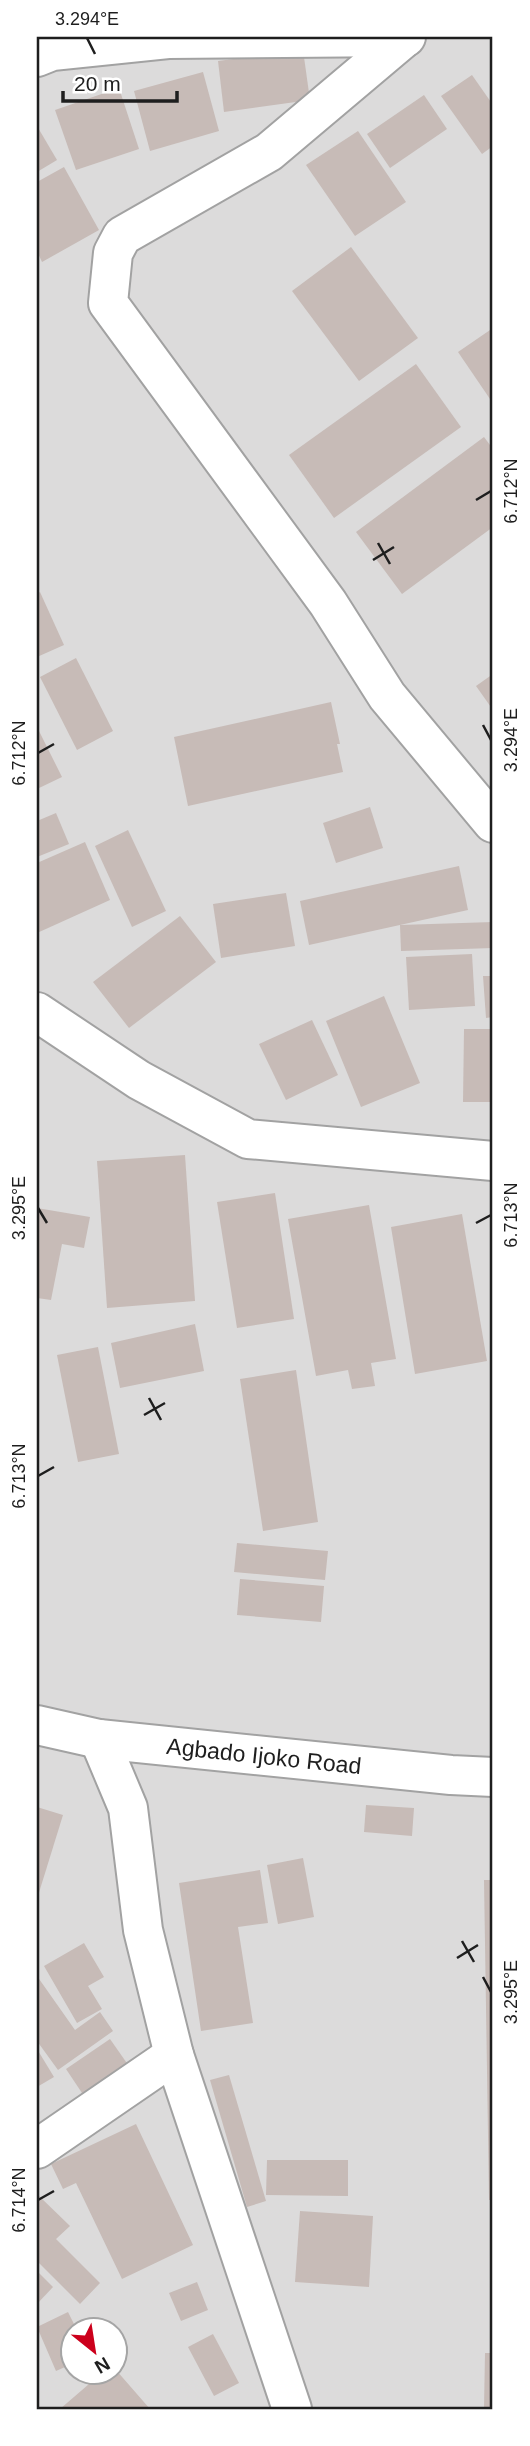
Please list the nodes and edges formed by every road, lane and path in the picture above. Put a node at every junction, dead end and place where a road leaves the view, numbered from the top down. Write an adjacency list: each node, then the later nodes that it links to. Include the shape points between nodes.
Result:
1 (404, 38): 2 (street, via 168,39 52,51); 3 (street, via 268,152 122,236 113,253 108,303 328,603 387,696)
2 (37, 57)
3 (493, 823)
4 (37, 1012): 5 (street, via 139,1080 248,1139)
5 (493, 1161)
6 (37, 1725): 7 (street, Agbado Ijoko Road)
7 (99, 1739): 8 (street, Agbado Ijoko Road); 9 (street, via 128,1808 143,1930)
8 (493, 1777)
9 (174, 2055): 10 (street); 11 (street)
10 (37, 2149)
11 (292, 2409)

